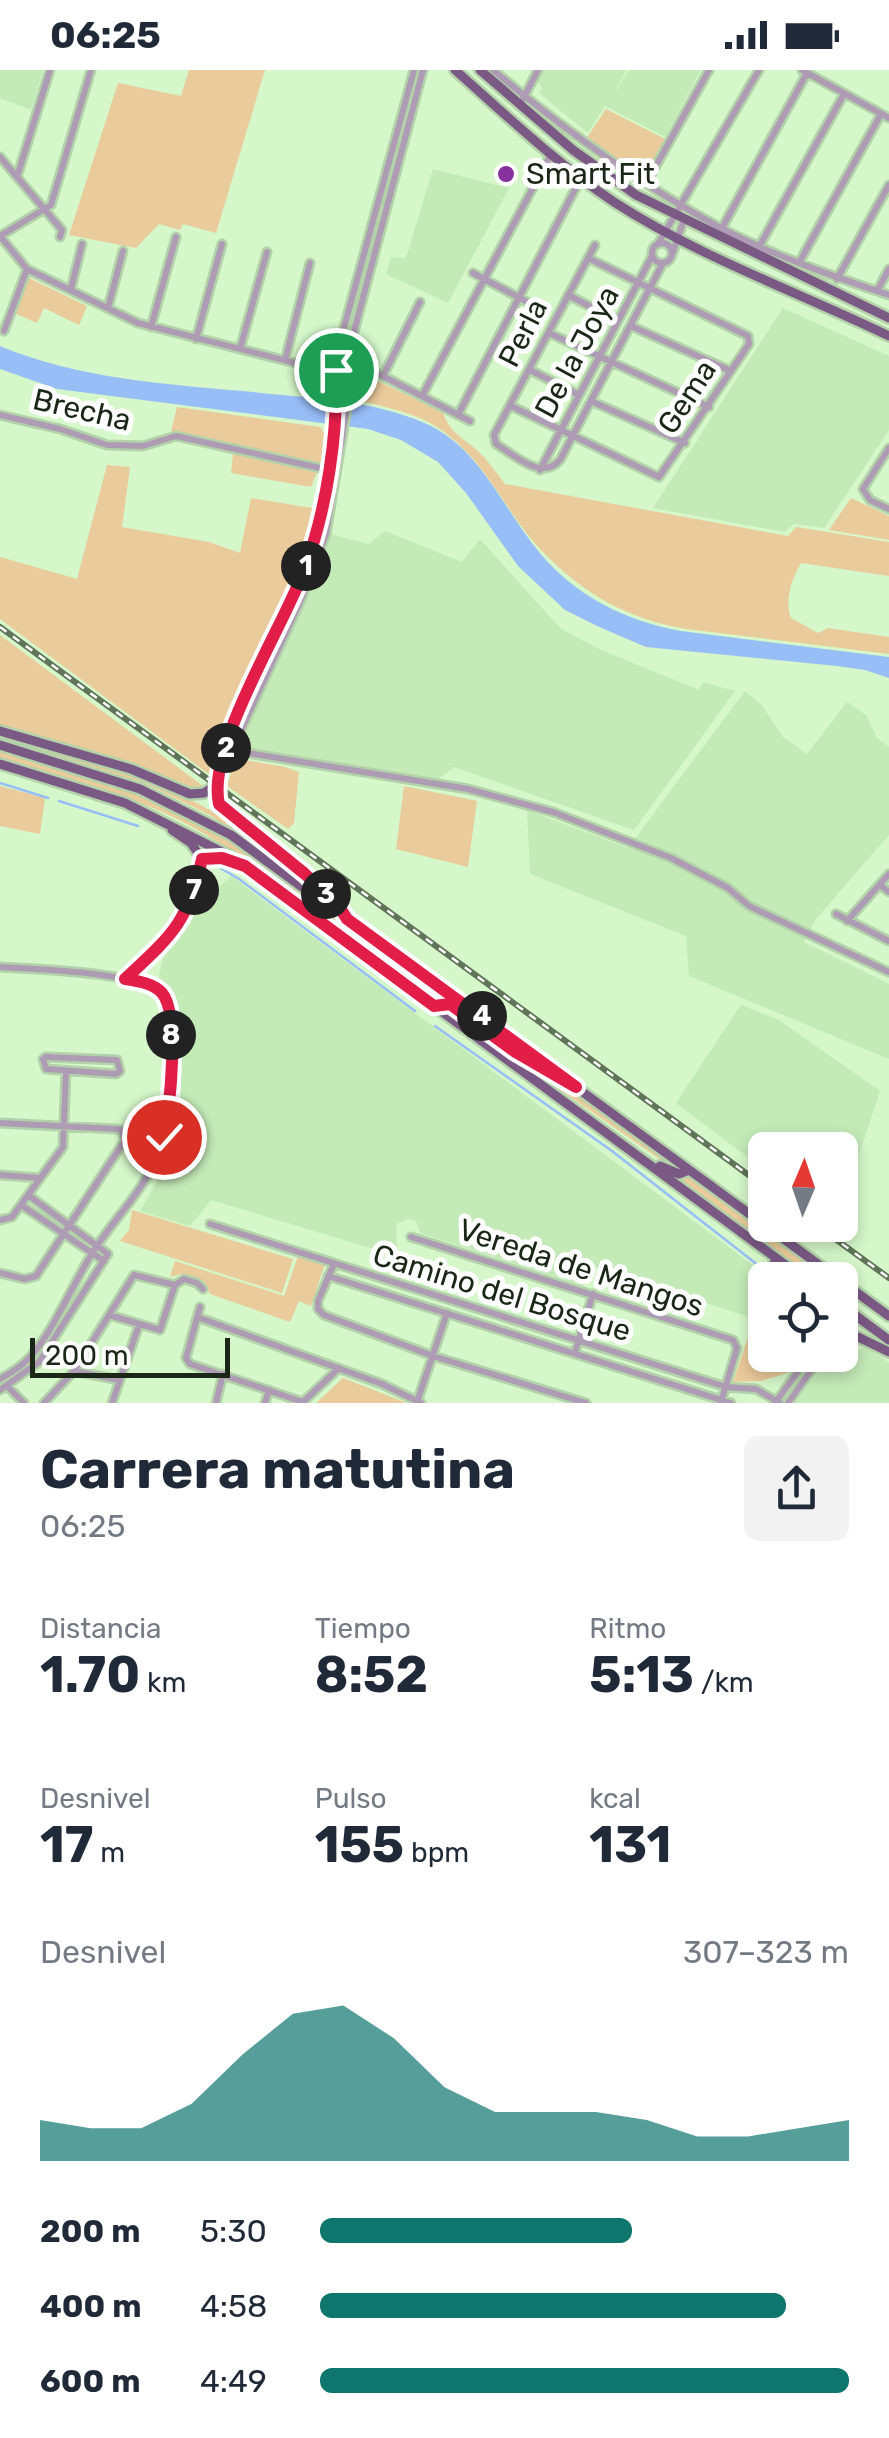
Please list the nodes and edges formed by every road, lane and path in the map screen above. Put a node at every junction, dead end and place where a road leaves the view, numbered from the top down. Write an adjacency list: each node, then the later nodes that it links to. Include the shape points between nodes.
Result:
1 (50, 70): 18 (street)
2 (91, 70): 23 (street)
3 (414, 70): 40 (street)
4 (423, 70): 42 (street)
5 (455, 70): 16 (main road)
6 (538, 70): 12 (street)
7 (709, 70): 20 (street)
8 (759, 70): 22 (street, De la Joya)
9 (487, 71): 12 (main road)
10 (804, 72): 11 (street); 25 (street)
11 (844, 94): 13 (street); 34 (street)
12 (522, 101): 15 (main road)
13 (881, 114): 14 (street); 43 (street)
14 (889, 118)
15 (560, 132): 20 (street); 24 (main road, via 636,195)
16 (551, 153): 19 (main road); 49 (street)
17 (0, 156): 18 (street)
18 (17, 177): 23 (street)
19 (581, 178): 26 (main road); 57 (street)
20 (647, 182): 22 (street)
21 (889, 185): 50 (street)
22 (682, 204): 24 (street, De la Joya); 25 (street)
23 (45, 211): 27 (street); 28 (street, via 62,230)
24 (679, 217): 26 (street, De la Joya); 30 (street, De la Joya); 63 (main road)
25 (722, 228): 34 (street)
26 (664, 230): 30 (main road); 33 (street, De la Joya)
27 (0, 236): 46 (street)
28 (60, 237)
29 (176, 237): 66 (street)
30 (678, 238): 38 (street, De la Joya); 69 (main road)
31 (82, 244): 52 (street)
32 (222, 244): 70 (street)
33 (658, 244): 38 (street); 39 (street, De la Joya)
34 (760, 244): 43 (street)
35 (595, 245): 41 (street, Perla)
36 (123, 251): 60 (street)
37 (267, 252): 71 (street)
38 (673, 253): 45 (street, De la Joya)
39 (652, 256): 45 (street); 51 (street, De la Joya)
40 (364, 258): 42 (street); 78 (street)
41 (588, 258): 51 (street); 55 (street, Perla)
42 (374, 260): 73 (street)
43 (800, 261): 50 (street)
44 (310, 263): 74 (street)
45 (664, 263): 53 (street, De la Joya)
46 (27, 269): 52 (street); 62 (street)
47 (889, 269): 54 (street)
48 (472, 273): 49 (street)
49 (482, 279): 57 (street); 80 (street)
50 (837, 279): 54 (street)
51 (638, 284): 53 (street); 64 (street, De la Joya)
52 (70, 289): 60 (street)
53 (649, 289): 65 (street, De la Joya); 77 (street, Gema, via 749,339)
54 (877, 291): 56 (street)
55 (568, 295): 64 (street); 68 (street, Perla)
56 (889, 295)
57 (520, 298): 59 (street); 85 (street)
58 (420, 302): 79 (street)
59 (533, 305)
60 (108, 308): 66 (street)
61 (0, 313): 62 (street)
62 (9, 317): 67 (street)
63 (889, 318)
64 (618, 322): 72 (street, De la Joya)
65 (631, 326): 75 (street, De la Joya); 77 (street)
66 (151, 327): 70 (street)
67 (4, 332)
68 (549, 333): 72 (street); 76 (street, Perla)
69 (889, 336)
70 (196, 339): 71 (street)
71 (240, 349): 74 (street)
72 (600, 356): 75 (street); 81 (street, De la Joya)
73 (348, 358): 79 (street); 92 (street)
74 (285, 360): 78 (street)
75 (611, 362): 82 (street, De la Joya); 84 (street)
76 (530, 370): 81 (street); 83 (street, Perla)
77 (731, 372): 84 (street, Gema)
78 (337, 375): 92 (street)
79 (383, 376): 80 (street)
80 (422, 396): 85 (street)
81 (578, 396): 88 (street, De la Joya)
82 (592, 401): 89 (street, De la Joya); 90 (street)
83 (511, 406): 88 (street); 94 (street, Perla, via 494,442)
84 (709, 407): 90 (street, Gema)
85 (458, 414): 87 (street)
86 (0, 415): 93 (street, Brecha, via 107,445 144,446 176,436)
87 (470, 421)
88 (560, 431): 89 (street); 94 (street, De la Joya)
89 (572, 437): 90 (street, Gema, via 659,478); 94 (street, De la Joya, via 557,464)
90 (685, 444)
91 (888, 451): 95 (street, via 864,493)
92 (334, 454): 93 (street); 96 (street, via 326,534)
93 (328, 470): 96 (street, via 317,533)
94 (540, 470)
95 (889, 508)
96 (286, 621): 99 (street)
97 (0, 731): 101 (main road, via 131,769 190,794)
98 (0, 745): 109 (main road, via 185,809 231,834)
99 (228, 750): 101 (street); 113 (street, via 468,790 553,812 671,858 749,906)
100 (0, 764): 102 (main road)
101 (216, 785): 109 (main road, via 221,807 305,874)
102 (147, 812): 103 (main road); 104 (main road)
103 (202, 859): 104 (main road); 114 (street, via 182,920)
104 (245, 866): 115 (main road)
105 (889, 874): 106 (street)
106 (880, 885): 107 (street); 110 (street)
107 (889, 892)
108 (836, 914): 110 (street)
109 (347, 919): 117 (main road)
110 (847, 922): 111 (street)
111 (889, 941)
112 (0, 966): 114 (street)
113 (889, 972)
114 (125, 979): 131 (street, via 154,987 168,1004 169,1109 151,1171)
115 (434, 1006): 117 (main road, via 450,1004); 118 (main road)
116 (66, 1070): 116 (street, via 116,1074 121,1064 43,1060 46,1069); 120 (street)
117 (576, 1087): 121 (main road)
118 (586, 1118): 121 (main road, via 665,1170); 132 (main road)
119 (0, 1123): 120 (street)
120 (66, 1126): 123 (street, via 62,1146); 128 (street, via 116,1128 126,1140)
121 (689, 1170): 146 (main road)
122 (0, 1176): 123 (street)
123 (41, 1178): 124 (street)
124 (28, 1195): 125 (street); 128 (street)
125 (21, 1205): 126 (street); 129 (street)
126 (3, 1220)
127 (210, 1224): 137 (street, Camino del Bosque)
128 (71, 1225): 129 (street); 131 (street)
129 (64, 1234): 133 (street); 138 (street, via 31,1279)
130 (411, 1237): 142 (street, Vereda de Mangos)
131 (98, 1244): 133 (street); 134 (street)
132 (767, 1252): 135 (main road); 136 (main road)
133 (92, 1253): 134 (street); 162 (street, via 35,1351)
134 (106, 1256): 162 (street, via 39,1362)
135 (776, 1262)
136 (781, 1262)
137 (334, 1264): 139 (street); 151 (street, Camino del Bosque)
138 (0, 1272)
139 (328, 1276): 144 (street, Camino del Bosque); 155 (street, via 318,1310 324,1315)
140 (175, 1285): 141 (street, via 184,1279); 145 (street, via 140,1274); 149 (street, via 162,1328)
141 (203, 1290)
142 (593, 1294): 151 (street); 163 (street, Vereda de Mangos, via 736,1344)
143 (200, 1306): 147 (street)
144 (447, 1313): 153 (street, Camino del Bosque); 155 (street)
145 (109, 1315): 149 (street); 157 (street)
146 (889, 1316)
147 (197, 1317): 156 (street); 160 (street, via 187,1362)
148 (858, 1317): 152 (main road)
149 (139, 1325): 161 (street)
150 (858, 1337): 154 (main road)
151 (579, 1340): 153 (street); 163 (street, Camino del Bosque)
152 (889, 1340)
153 (575, 1352): 165 (street, Camino del Bosque)
154 (889, 1352)
155 (433, 1356): 172 (street); 173 (street)
156 (338, 1368): 164 (street, via 303,1402); 172 (street)
157 (74, 1371): 161 (street); 168 (street)
158 (798, 1372): 166 (street)
159 (810, 1372): 175 (street)
160 (223, 1374): 164 (street); 170 (street)
161 (120, 1380): 169 (street)
162 (2, 1384): 167 (street)
163 (726, 1387): 165 (street); 166 (street, Camino del Bosque, via 756,1389)
164 (269, 1390): 171 (street)
165 (721, 1401): 174 (street, Camino del Bosque)
166 (777, 1402)
167 (24, 1403)
168 (44, 1403)
169 (112, 1403)
170 (216, 1403)
171 (265, 1403)
172 (418, 1403)
173 (586, 1403)
174 (731, 1403)
175 (788, 1403)

